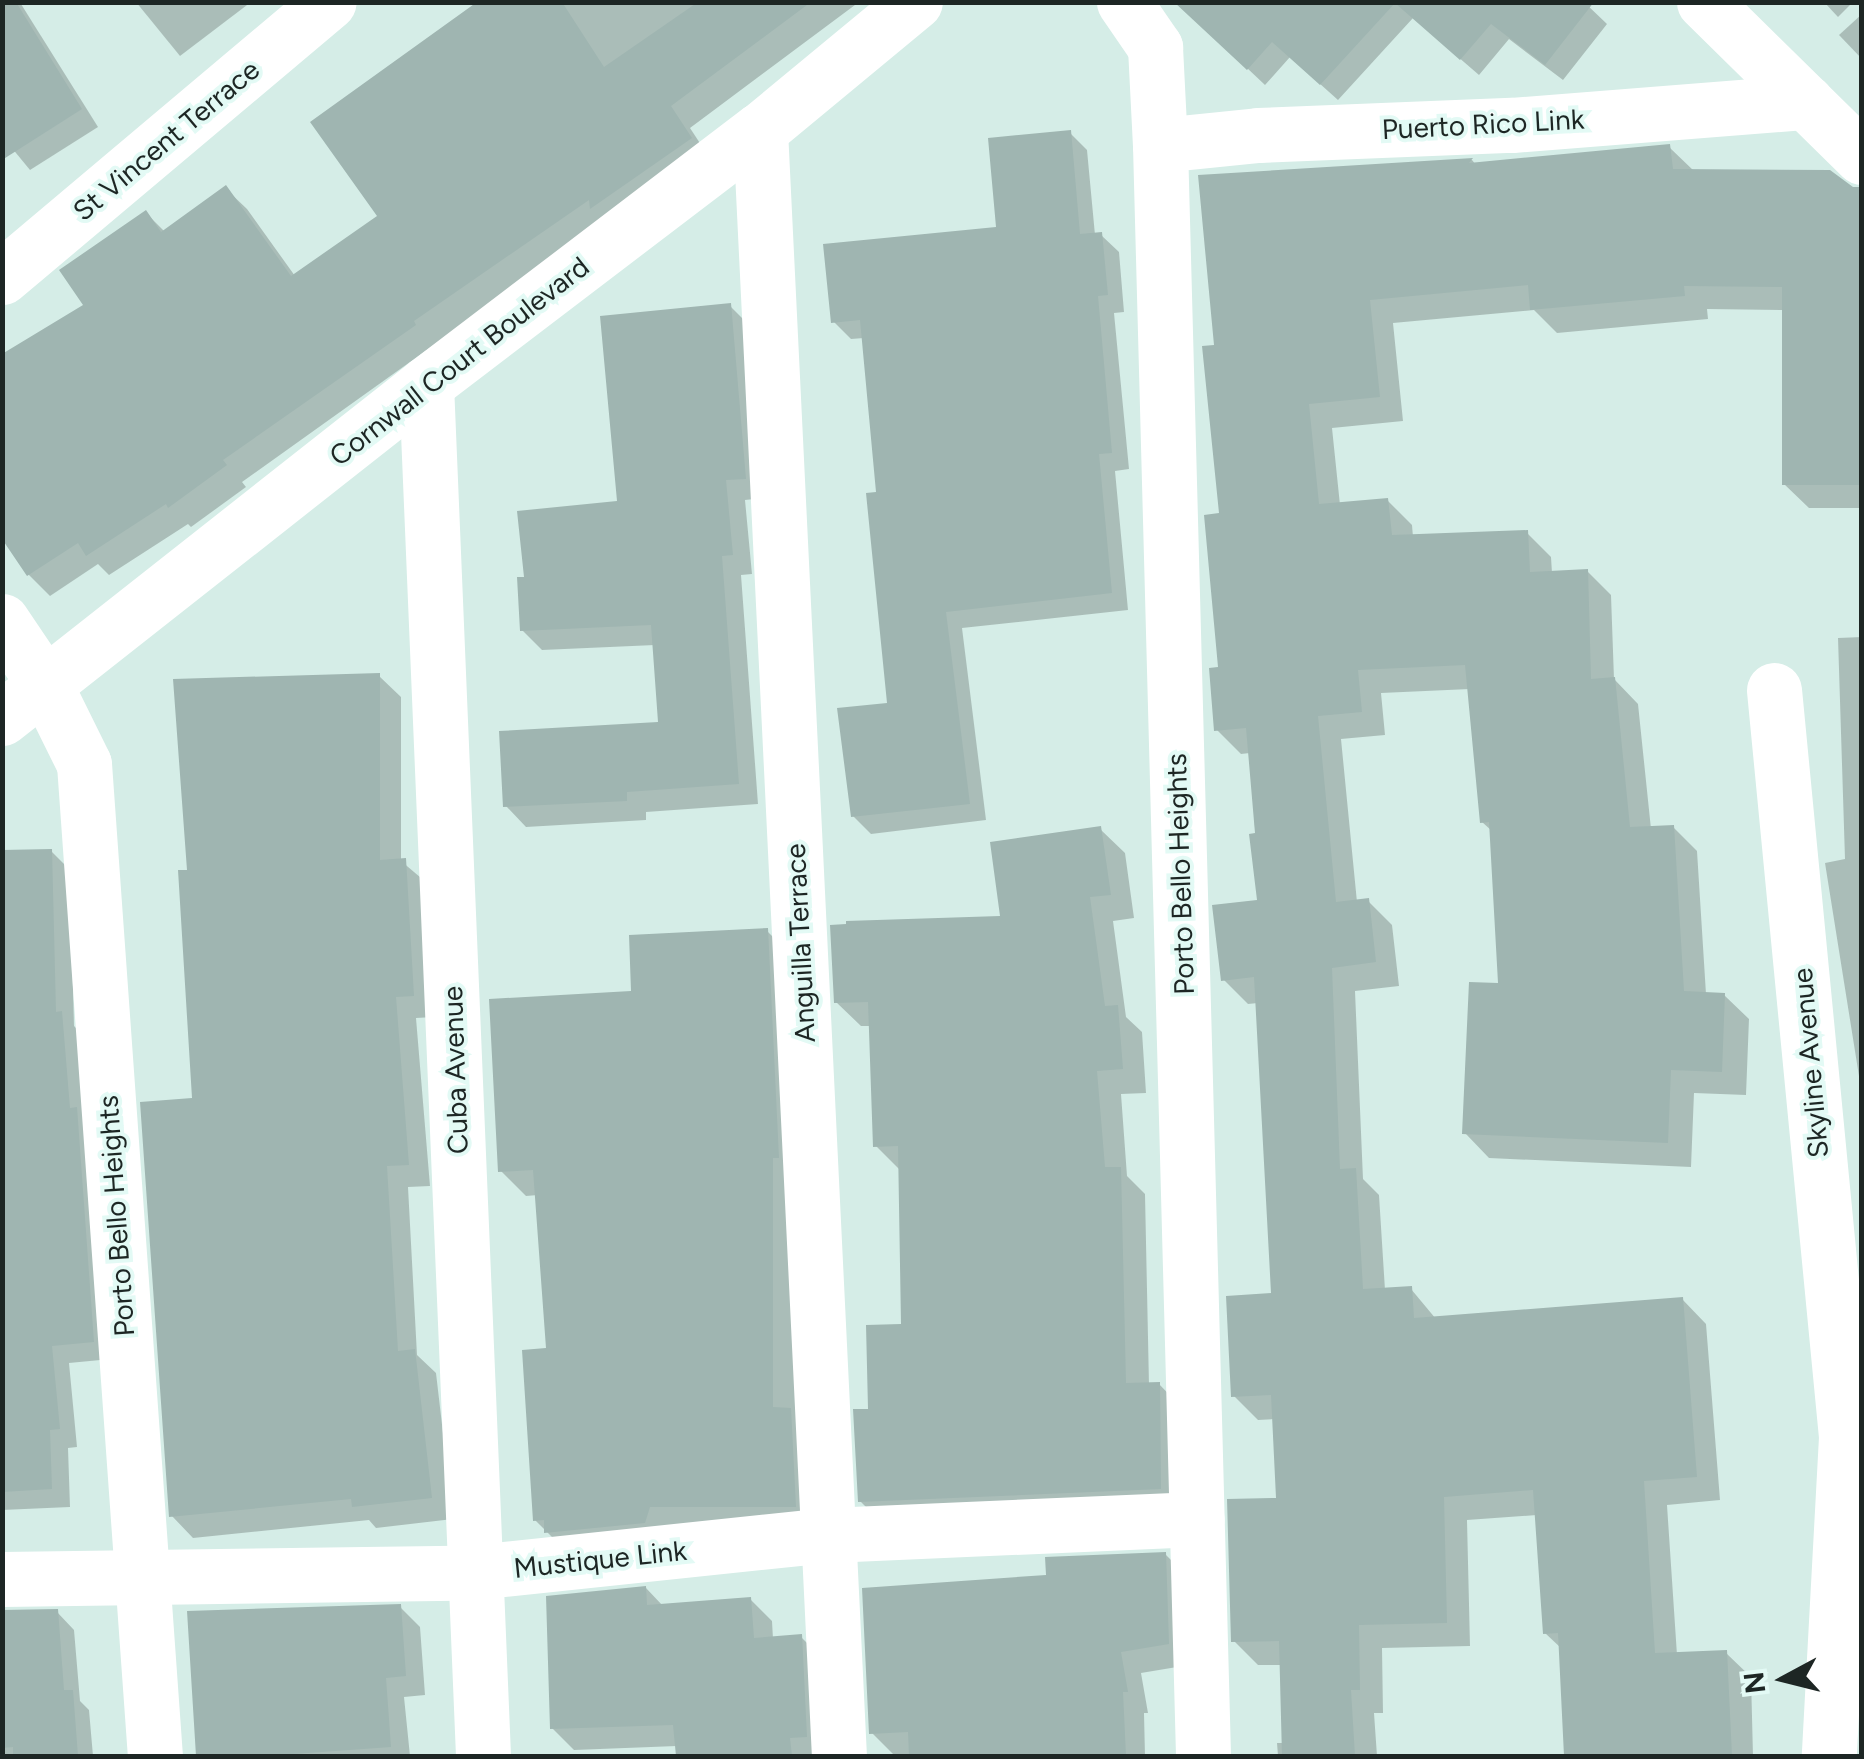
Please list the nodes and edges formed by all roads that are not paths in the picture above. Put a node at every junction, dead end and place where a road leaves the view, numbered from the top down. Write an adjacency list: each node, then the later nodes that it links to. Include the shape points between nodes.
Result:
1 (329, 2): 9 (street, St Vincent Terrace)
2 (915, 2): 6 (street, Cornwall Court Boulevard)
3 (1124, 2): 7 (street, Porto Bello Heights, via 1155,46)
4 (1704, 2): 5 (street)
5 (1806, 102): 7 (street, Puerto Rico Link); 8 (street)
6 (760, 130): 10 (street, Cornwall Court Boulevard); 17 (street, Anguilla Terrace)
7 (1160, 145): 16 (street, Porto Bello Heights)
8 (1862, 156)
9 (2, 276)
10 (426, 384): 12 (street, Cornwall Court Boulevard); 18 (street, Cuba Avenue)
11 (2, 621): 12 (street)
12 (45, 685): 14 (street, Cornwall Court Boulevard); 20 (street, Porto Bello Heights, via 84,764)
13 (1774, 690): 15 (street, Skyline Avenue)
14 (2, 718)
15 (1854, 1434): 25 (street, Skyline Avenue)
16 (1198, 1519): 17 (street, Mustique Link); 24 (street, Porto Bello Heights)
17 (829, 1535): 18 (street, Mustique Link); 23 (street, Anguilla Terrace)
18 (476, 1572): 20 (street, Mustique Link); 22 (street, Cuba Avenue)
19 (2, 1579): 20 (street, Mustique Link)
20 (141, 1580): 21 (street, Porto Bello Heights)
21 (154, 1756)
22 (483, 1756)
23 (839, 1756)
24 (1203, 1756)
25 (1828, 1756)

